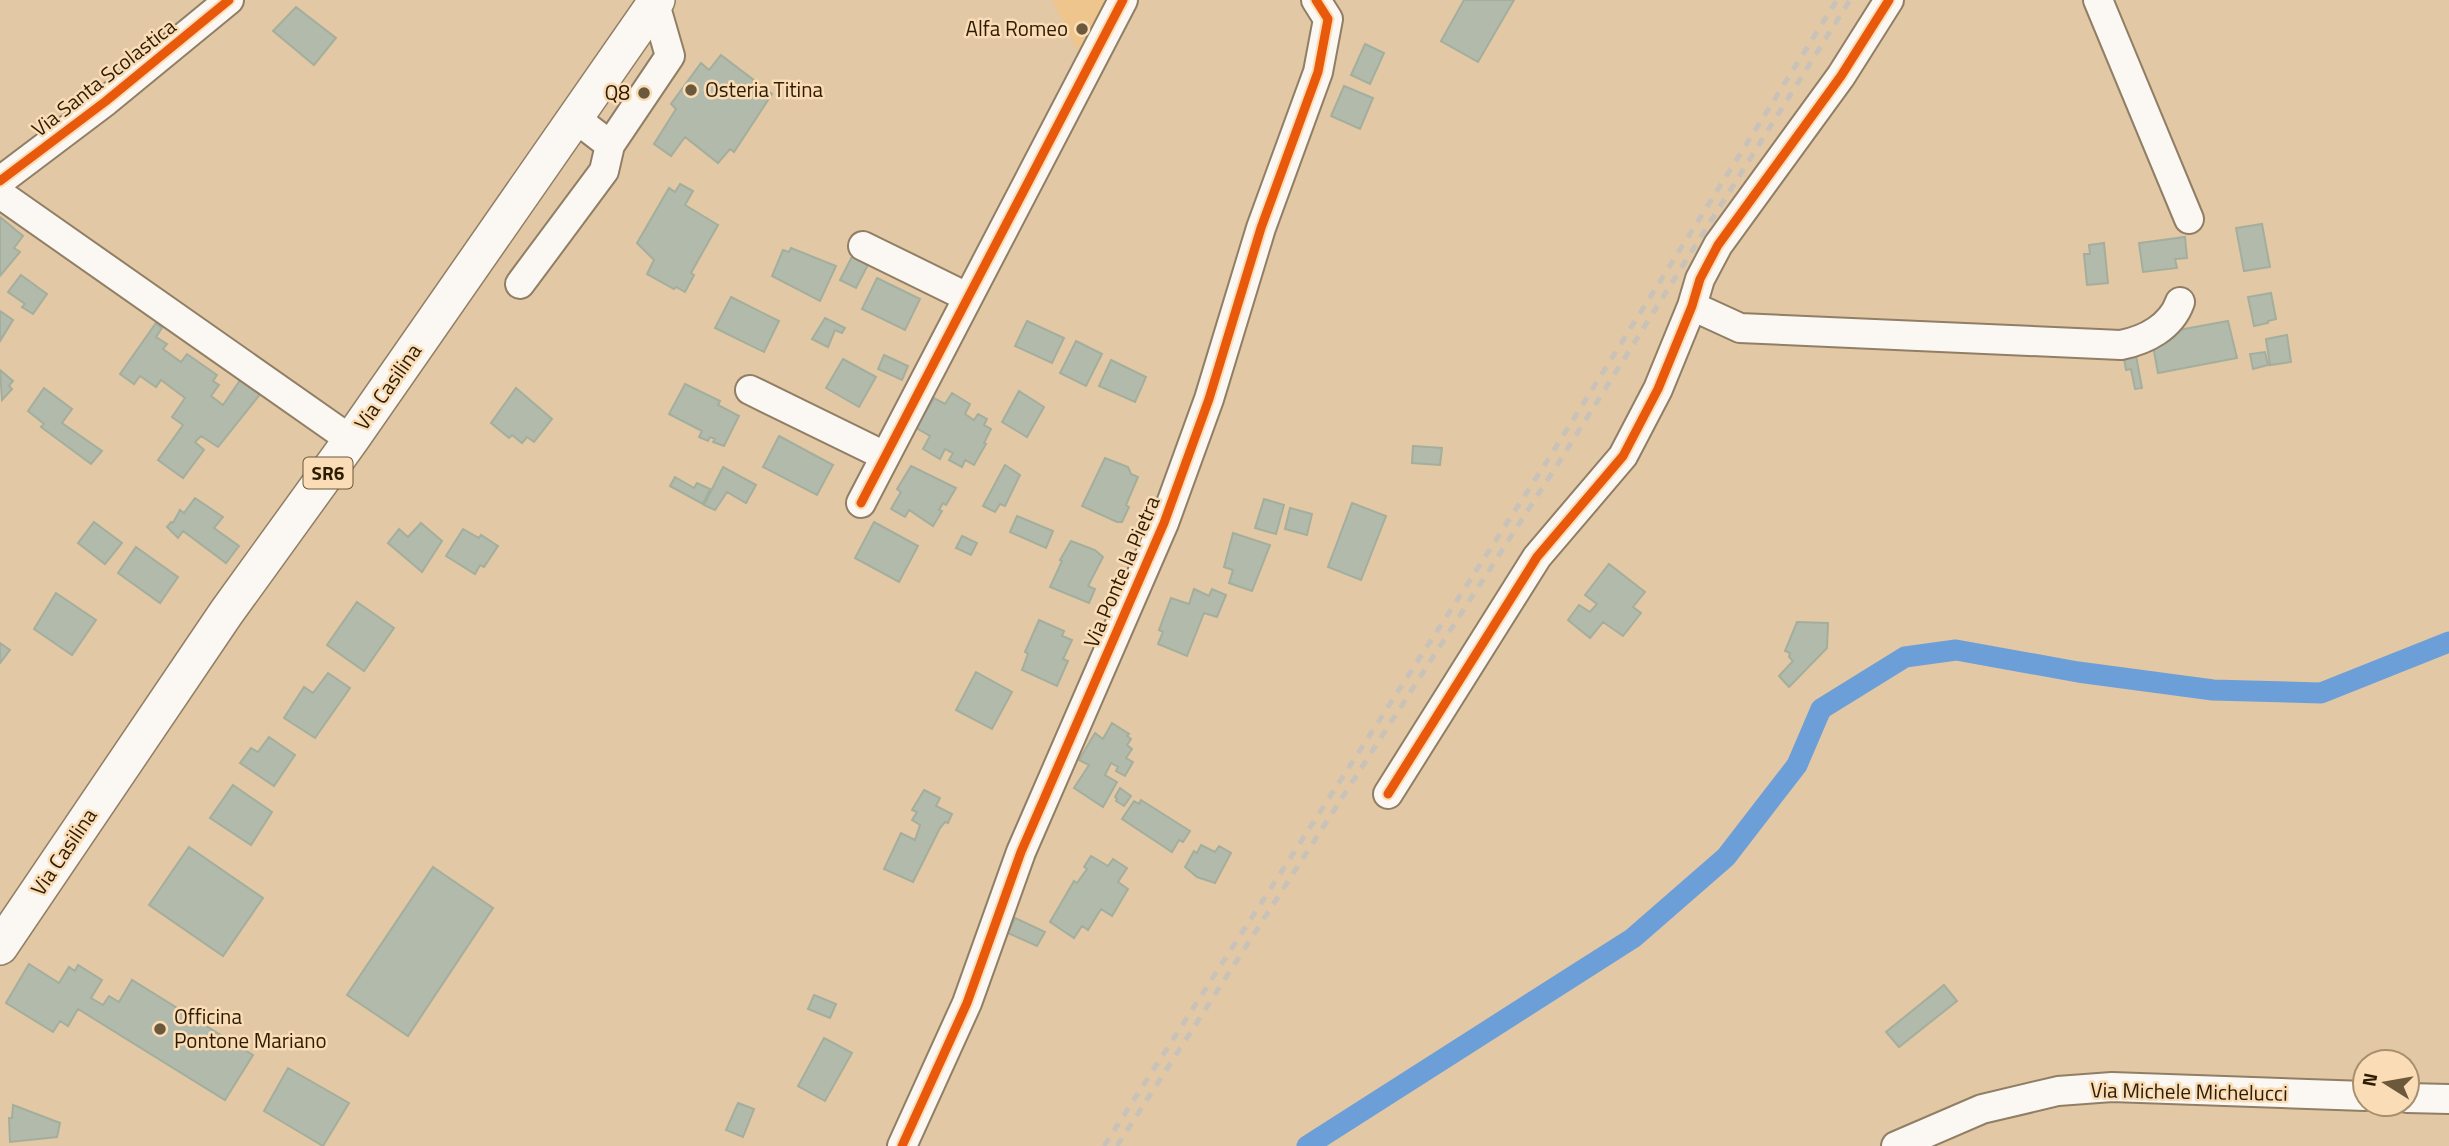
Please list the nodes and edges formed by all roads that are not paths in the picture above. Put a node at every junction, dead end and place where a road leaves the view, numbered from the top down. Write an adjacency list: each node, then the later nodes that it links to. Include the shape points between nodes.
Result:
1 (229, 0): 9 (street, Via Santa Scolastica, via 106,102)
2 (1123, 0): 14 (street)
3 (1316, 0): 26 (street, Via Ponte la Pietra, via 1328,19 1318,72 1261,228 1209,399 1164,523 1021,852 967,1003)
4 (1889, 0): 16 (street, via 1842,76 1718,245)
5 (2098, 0): 11 (street)
6 (656, 2): 7 (main road, Via Casilina / SR6); 8 (street, via 670,56)
7 (575, 118): 8 (street); 18 (main road, Via Casilina / SR6)
8 (610, 145): 13 (street, via 604,171)
9 (0, 181)
10 (0, 194): 18 (street)
11 (2189, 219)
12 (863, 246): 14 (street)
13 (520, 284)
14 (967, 297): 19 (street)
15 (2179, 302): 16 (street, via 2175,316 2143,340 2121,345 1740,328)
16 (1692, 306): 21 (street, via 1658,389 1623,456 1537,557)
17 (750, 390): 19 (street)
18 (351, 440): 22 (main road, Via Casilina / SR6, via 226,613)
19 (885, 456): 20 (street)
20 (861, 503)
21 (1388, 794)
22 (0, 947)
23 (2351, 1096): 27 (street, Via Michele Michelucci, via 2112,1087 2058,1091 1982,1109)
24 (2421, 1098): 25 (street)
25 (2449, 1099)
26 (902, 1146)
27 (1896, 1146)

